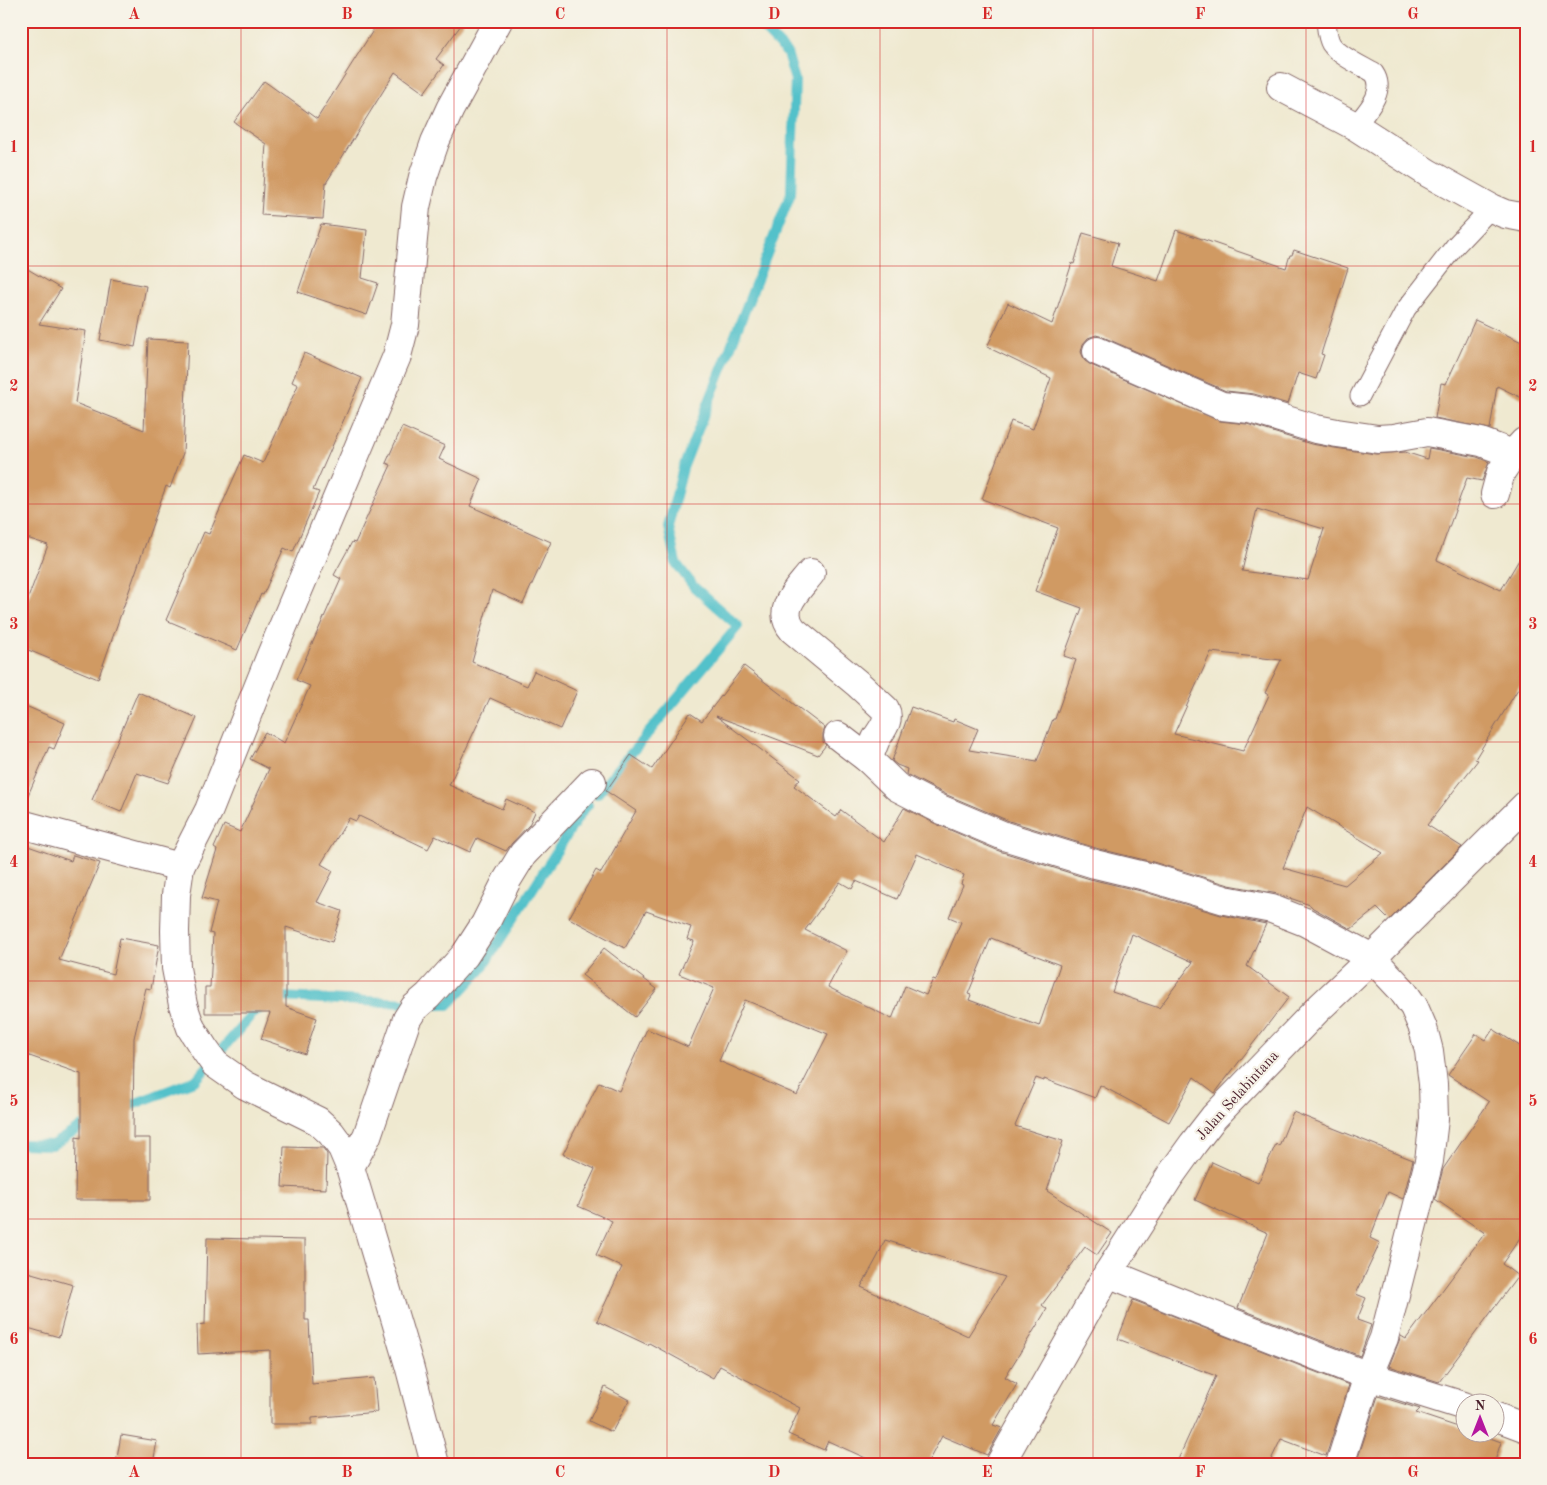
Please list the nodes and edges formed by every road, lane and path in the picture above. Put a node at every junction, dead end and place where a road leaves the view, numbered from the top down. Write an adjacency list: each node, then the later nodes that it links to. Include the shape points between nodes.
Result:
1 (498, 21): 17 (street, via 450,109 423,177 416,207 405,325 397,356 209,810)
2 (1326, 21): 4 (lane, via 1327,35 1338,52 1377,78 1378,89 1372,104)
3 (1281, 87): 4 (street)
4 (1355, 126): 5 (street, via 1428,173)
5 (1491, 208): 6 (street); 8 (lane, via 1455,246 1406,309)
6 (1526, 218)
7 (1097, 352): 9 (street, via 1222,406 1250,409 1316,429 1378,439 1426,432)
8 (1360, 396)
9 (1519, 447): 10 (street, via 1501,472)
10 (1494, 494)
11 (811, 573): 13 (street, via 786,609 787,623 884,709 887,717)
12 (838, 736): 13 (street)
13 (868, 759): 18 (street, via 897,787 1004,836 1225,900 1272,909 1305,922)
14 (592, 782): 19 (street, via 523,854 465,955 414,1008 367,1136)
15 (1526, 805): 18 (street, Jalan Selabintana)
16 (21, 824): 17 (street)
17 (180, 867): 19 (street, via 176,895 176,968 191,1028 215,1064 231,1076 318,1121 342,1148)
18 (1372, 958): 20 (street, Jalan Selabintana, via 1214,1117 1170,1176); 21 (street, via 1402,990 1423,1028 1433,1084 1434,1119 1427,1170 1384,1338)
19 (350, 1167): 25 (street)
20 (1108, 1272): 21 (street); 26 (street, Jalan Selabintana)
21 (1368, 1376): 22 (street); 27 (street)
22 (1454, 1403)
23 (1504, 1420): 24 (street)
24 (1526, 1428)
25 (435, 1464)
26 (1000, 1464)
27 (1340, 1464)

